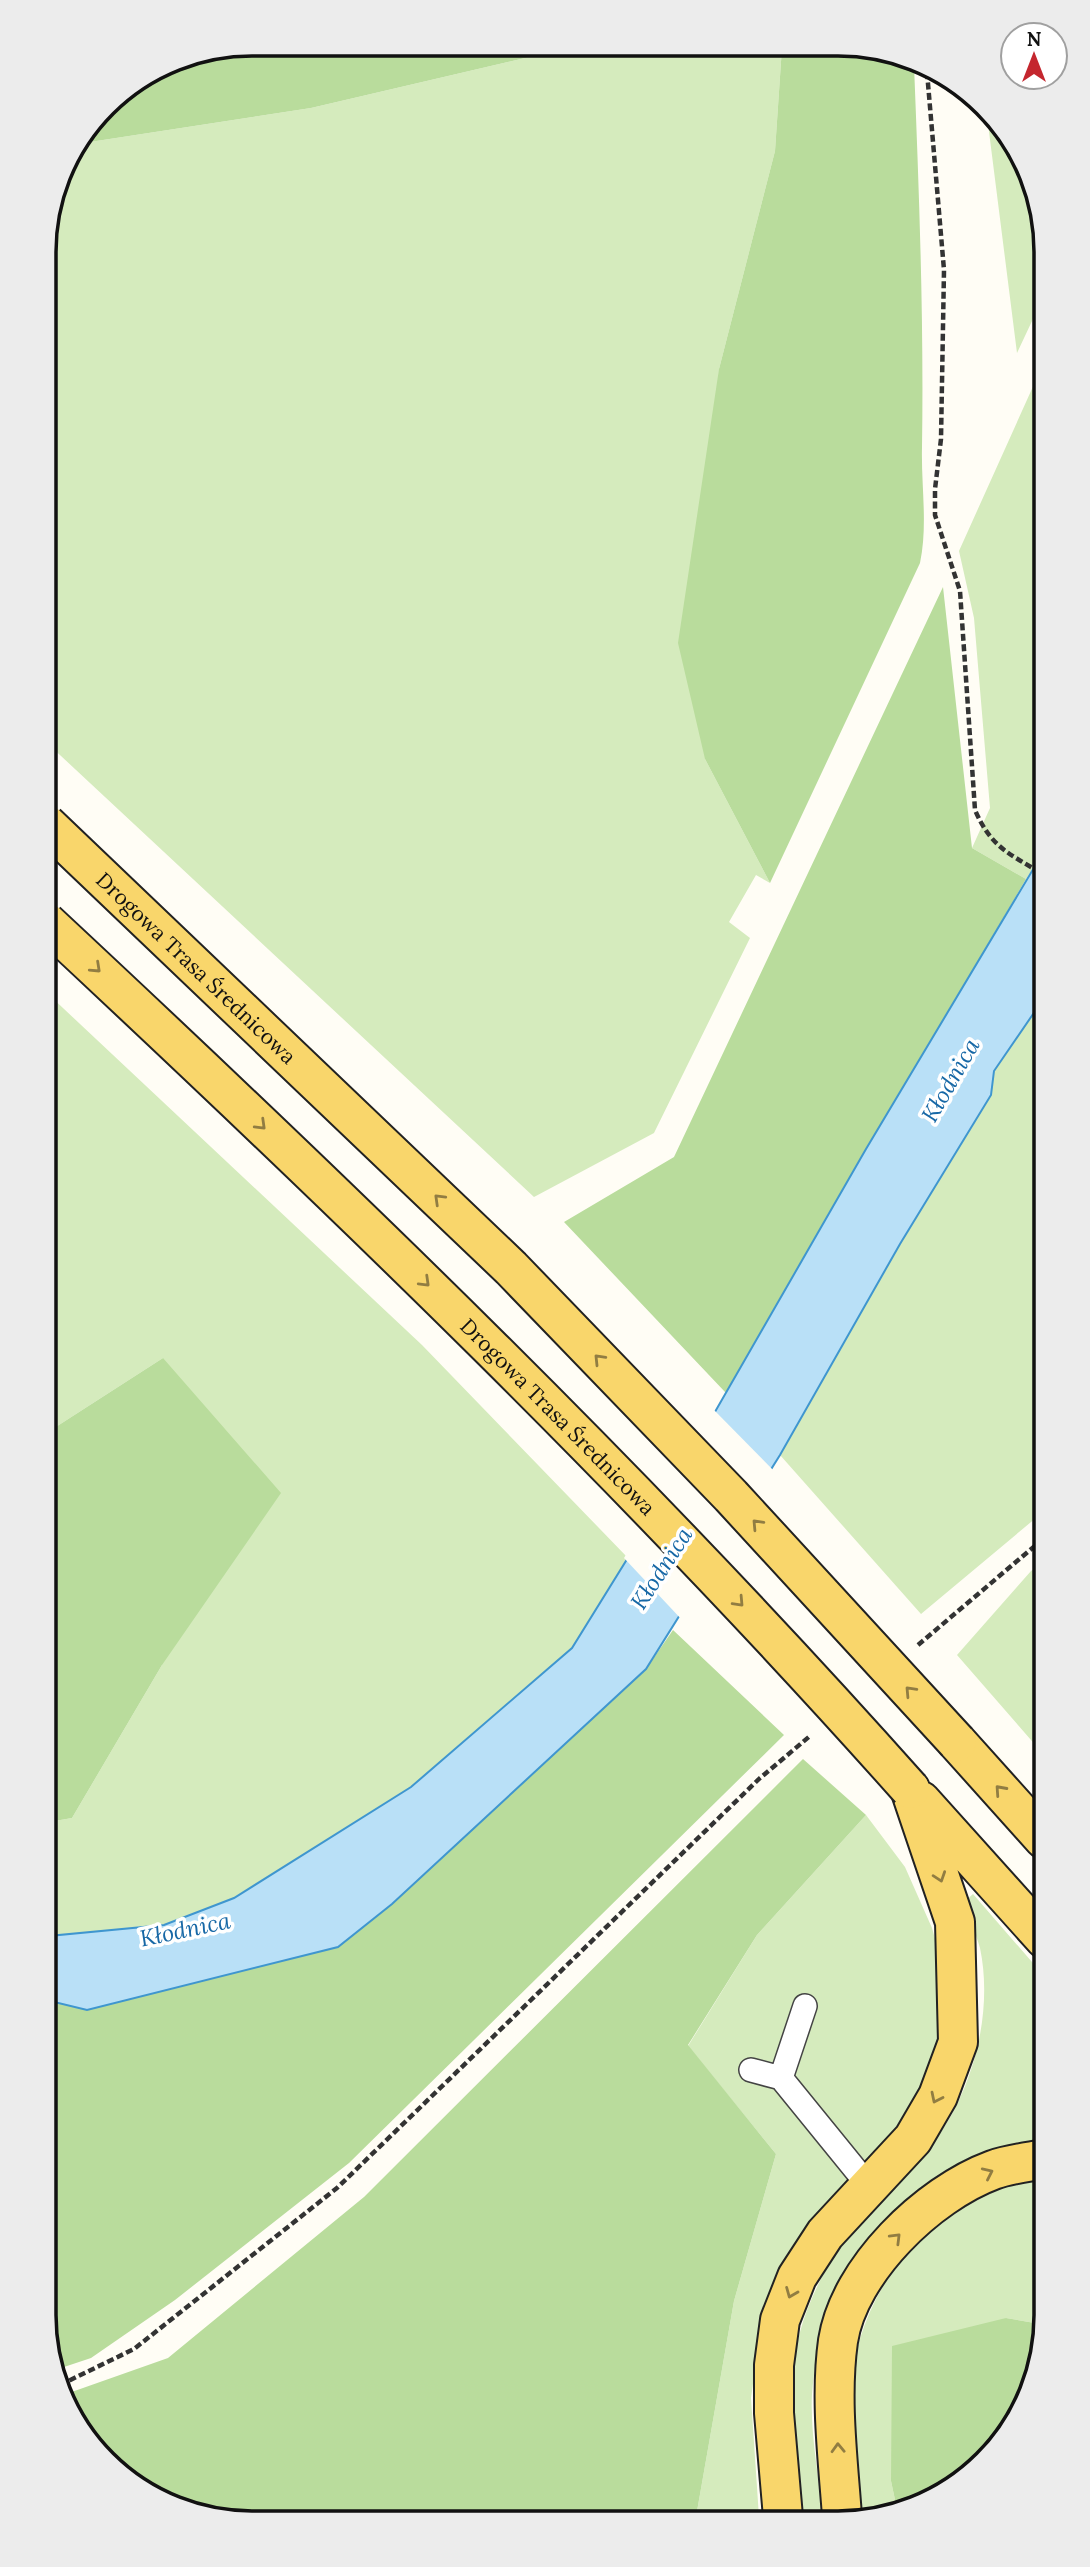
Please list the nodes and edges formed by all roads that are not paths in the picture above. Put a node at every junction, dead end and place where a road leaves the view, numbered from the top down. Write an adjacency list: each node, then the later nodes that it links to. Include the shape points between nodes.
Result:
1 (56, 834): 4 (main road, Drogowa Trasa Średnicowa, one-way to 1, bridge, via 731,1496 511,1268)
2 (56, 932): 3 (main road, Drogowa Trasa Średnicowa, one-way to 3, bridge, via 453,1309 680,1540)
3 (910, 1789): 5 (main road, Drogowa Trasa Średnicowa); 10 (main road, one-way to 10, via 955,1922 958,2042 937,2096 913,2139)
4 (1034, 1828)
5 (1034, 1927)
6 (805, 2006): 8 (lane)
7 (751, 2070): 8 (lane)
8 (781, 2078): 10 (lane)
9 (1034, 2161): 12 (main road, one-way to 9, via 836,2403 839,2339 858,2284 893,2239 936,2201 993,2170)
10 (868, 2185): 11 (main road, one-way to 11, via 825,2234 797,2277 780,2320 774,2413)
11 (782, 2511)
12 (842, 2511)

